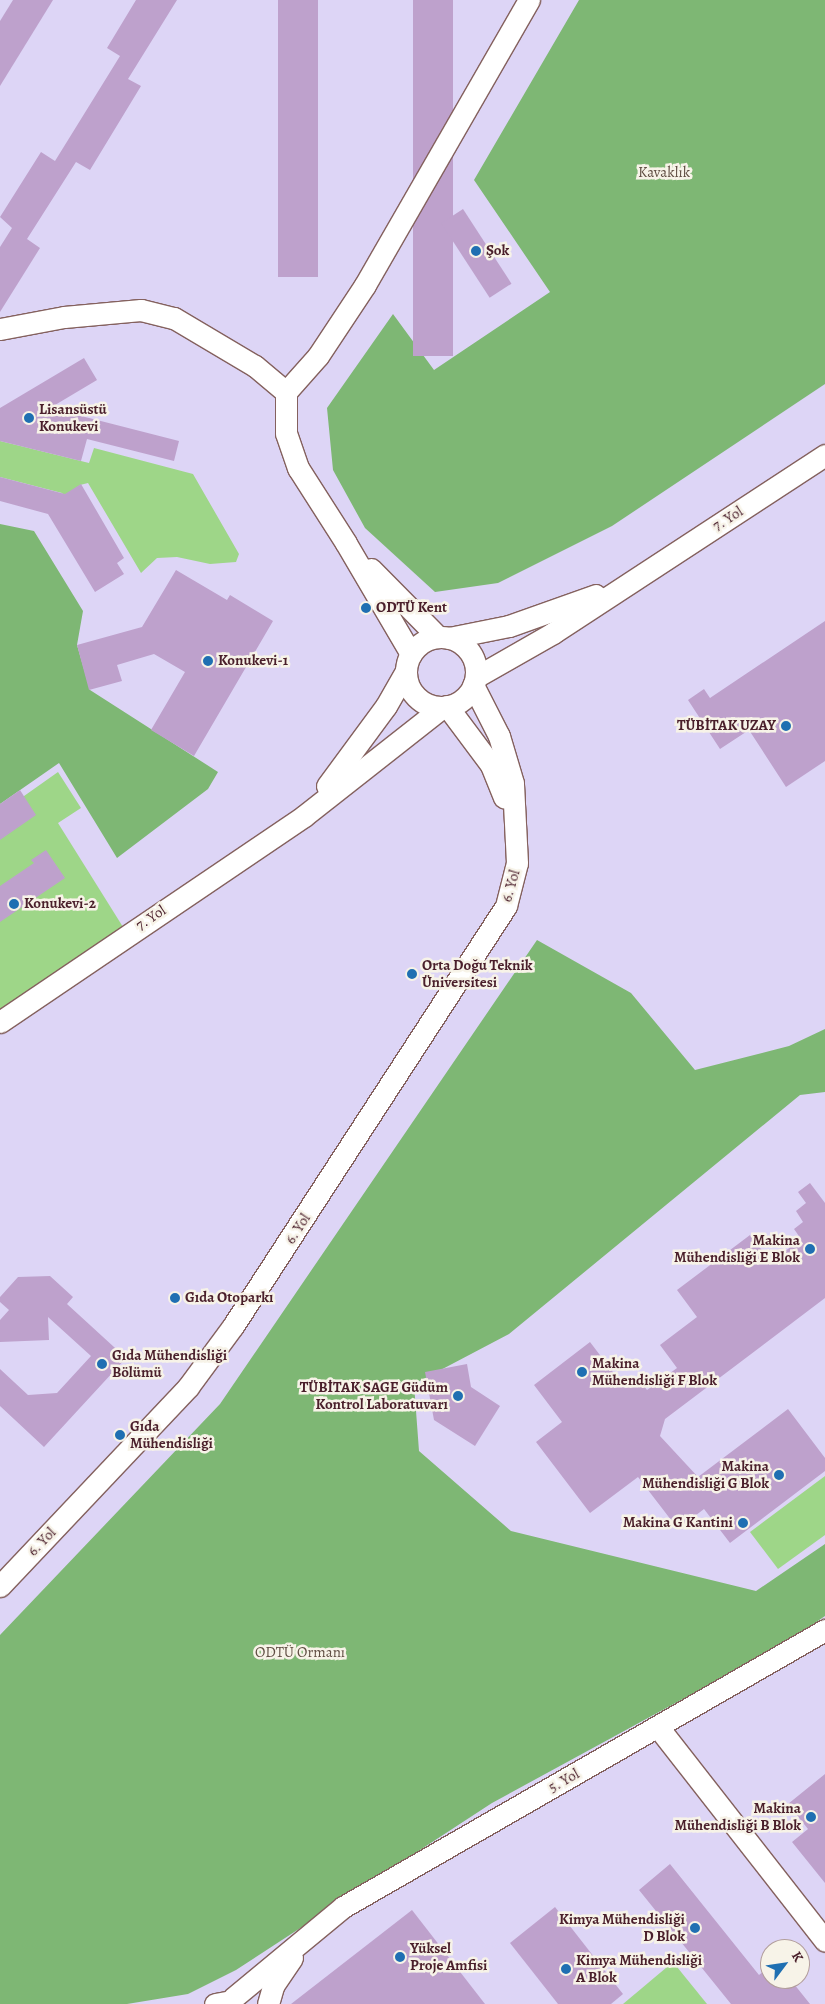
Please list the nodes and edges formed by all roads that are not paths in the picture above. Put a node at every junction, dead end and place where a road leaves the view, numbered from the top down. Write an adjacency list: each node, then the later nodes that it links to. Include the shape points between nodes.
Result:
1 (529, 0): 3 (street, via 365,285 318,356)
2 (0, 329): 3 (street, via 64,317 149,312 174,318 213,340 254,366)
3 (286, 392): 5 (street, via 286,432 298,468)
4 (825, 455): 6 (street, 7. Yol)
5 (346, 543): 7 (street); 8 (street)
6 (631, 582): 7 (street, 7. Yol, via 509,626); 9 (street, 7. Yol)
7 (443, 637): 8 (street, 7. Yol, via 422,643); 9 (street, via 468,649 474,659)
8 (408, 663): 10 (street, via 412,692 420,700); 11 (street, 7. Yol, via 349,759)
9 (474, 681): 10 (street, 7. Yol, via 463,700); 12 (street, 6. Yol, via 499,736 512,783)
10 (444, 707): 11 (street, 7. Yol); 12 (street, 6. Yol, via 491,765)
11 (304, 816): 13 (street, 7. Yol)
12 (516, 826): 14 (street, 6. Yol, via 518,863 506,906 239,1318 188,1387)
13 (0, 1022)
14 (0, 1586)
15 (825, 1630): 16 (street, 5. Yol)
16 (658, 1727): 17 (street, 5. Yol, via 352,1902); 18 (street)
17 (307, 1937): 19 (street, 5. Yol); 21 (street, 5. Yol, via 273,1986)
18 (825, 1941)
19 (225, 2002): 20 (street, via 250,1999)
20 (257, 2004)
21 (268, 2004)

